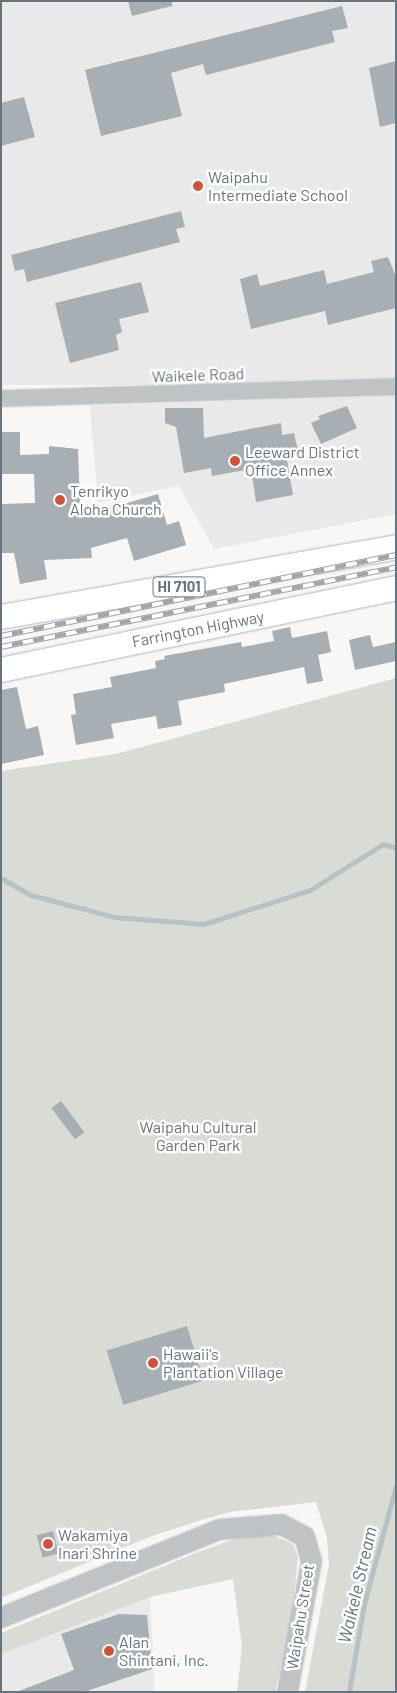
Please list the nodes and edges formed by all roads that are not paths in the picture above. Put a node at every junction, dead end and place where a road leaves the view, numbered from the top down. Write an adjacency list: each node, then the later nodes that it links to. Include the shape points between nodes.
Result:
1 (396, 386): 2 (street, Waikele Road)
2 (1, 398)
3 (396, 547): 5 (main road, HI 7101)
4 (396, 588): 6 (main road, Farrington Highway)
5 (1, 617)
6 (1, 670)
7 (1, 1617): 8 (street, Waipahu Street, via 219,1528 280,1524 304,1536 311,1561)
8 (287, 1692)

